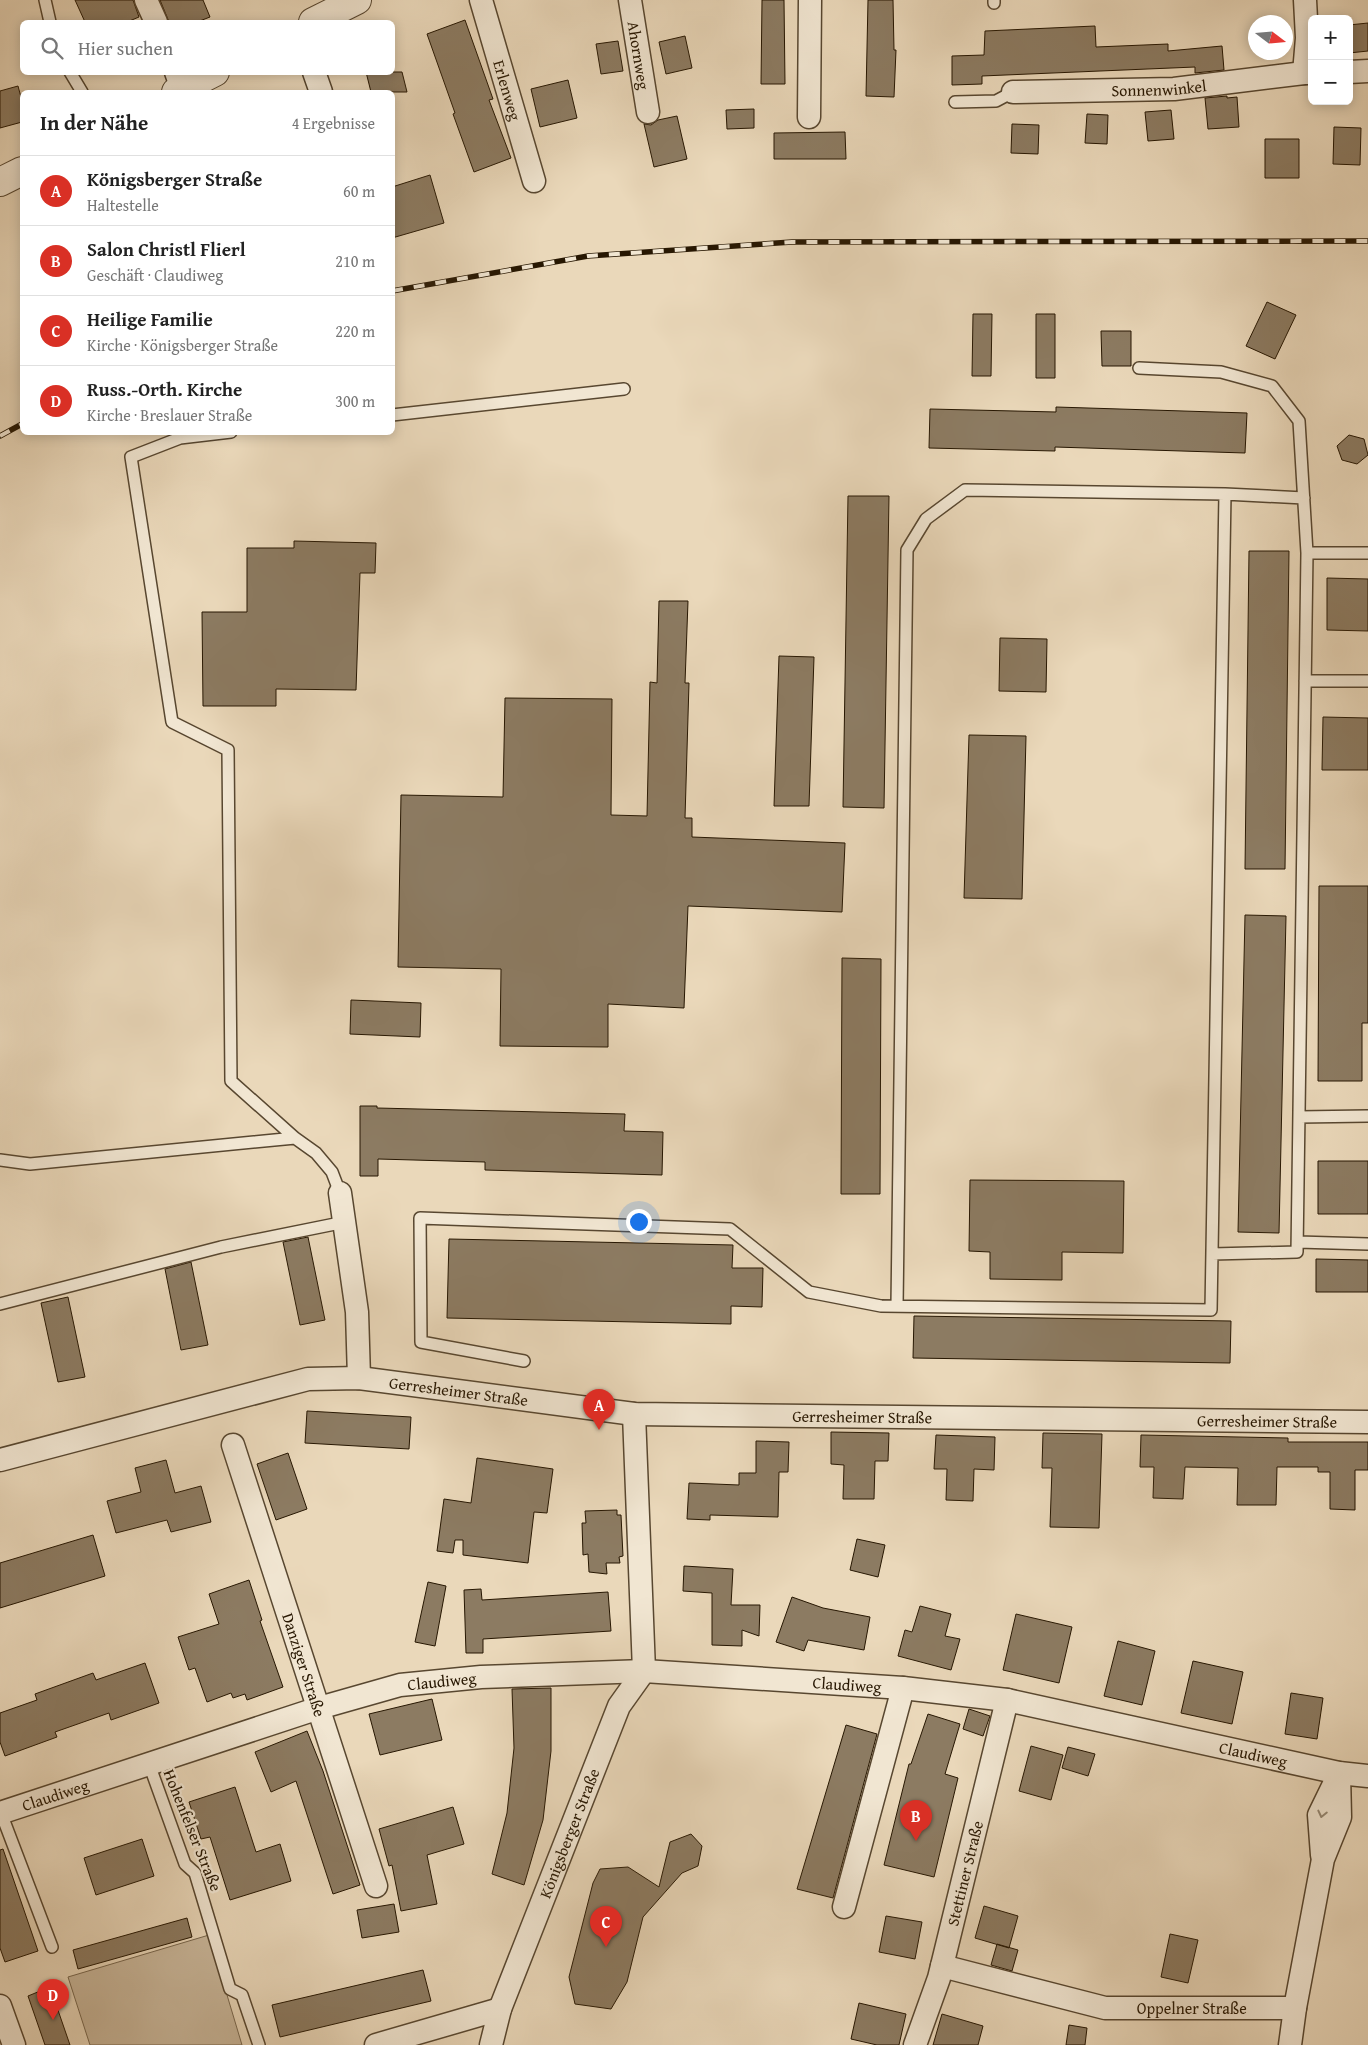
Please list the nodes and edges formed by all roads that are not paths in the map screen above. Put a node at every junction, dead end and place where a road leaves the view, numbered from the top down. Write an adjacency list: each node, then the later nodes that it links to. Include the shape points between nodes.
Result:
1 (45, 0): 8 (lane)
2 (146, 0): 9 (street)
3 (357, 0): 10 (street)
4 (481, 0): 25 (street, Erlenweg)
5 (630, 0): 22 (street, Ahornweg)
6 (810, 0): 23 (street)
7 (1305, 0): 13 (street, Sonnenwinkel)
8 (50, 20)
9 (155, 20)
10 (317, 20)
11 (1368, 71): 12 (street)
12 (1353, 72)
13 (1308, 73): 20 (street, Sonnenwinkel, via 1174,88)
14 (72, 75): 18 (lane)
15 (206, 75): 17 (street)
16 (315, 75): 19 (street)
17 (178, 85)
18 (81, 90)
19 (320, 90)
20 (1013, 92): 21 (lane, via 996,101)
21 (955, 102)
22 (648, 112)
23 (810, 117)
24 (20, 171): 26 (street)
25 (534, 181)
26 (0, 182)
27 (1138, 368): 32 (lane, via 1221,372 1272,386 1299,421)
28 (624, 389): 29 (lane)
29 (395, 415)
30 (206, 435): 39 (lane, via 180,438 131,457 172,722 228,750 231,1081)
31 (1225, 494): 32 (lane); 45 (lane); 47 (lane, via 965,490 926,519 907,550)
32 (1304, 498): 33 (lane)
33 (1307, 553): 34 (lane); 35 (lane)
34 (1368, 553)
35 (1306, 681): 36 (lane); 38 (lane)
36 (1368, 681)
37 (1368, 1116): 38 (lane)
38 (1299, 1117): 43 (lane)
39 (296, 1138): 40 (lane, via 30,1164); 41 (lane, via 316,1153 332,1172)
40 (0, 1160)
41 (340, 1193): 42 (street)
42 (345, 1222): 46 (lane, via 221,1247); 49 (street, via 357,1312)
43 (1298, 1242): 44 (lane); 45 (lane, via 1298,1252)
44 (1368, 1244)
45 (1212, 1254): 47 (lane, via 1211,1310)
46 (0, 1304)
47 (897, 1306): 48 (lane, via 881,1306 810,1292 730,1229 420,1218 421,1342)
48 (524, 1361)
49 (359, 1378): 50 (street, Gerresheimer Straße); 53 (street, Gerresheimer Straße, via 308,1379)
50 (634, 1414): 51 (street, Gerresheimer Straße); 54 (street)
51 (1368, 1422)
52 (233, 1445): 57 (street, Danziger Straße)
53 (0, 1460)
54 (644, 1671): 55 (street, Claudiweg); 57 (street, Claudiweg, via 481,1677 400,1685); 67 (street, Königsberger Straße, via 619,1706)
55 (903, 1688): 56 (street, Claudiweg); 63 (street, Claudiweg)
56 (1007, 1700): 59 (street, Claudiweg); 65 (street, Stettiner Straße)
57 (319, 1708): 58 (street, Claudiweg); 62 (street, Danziger Straße)
58 (149, 1764): 61 (street, Claudiweg); 70 (lane, Hohenfelser Straße, via 185,1864 195,1873 230,1989 242,1995)
59 (1339, 1773): 60 (street, Claudiweg); 66 (street, via 1319,1815 1322,1858)
60 (1368, 1776)
61 (1, 1813): 64 (lane)
62 (376, 1886)
63 (844, 1907)
64 (52, 1947)
65 (942, 1966): 66 (street, Oppelner Straße, via 1105,2008); 73 (street, Stettiner Straße)
66 (1295, 2008): 74 (street)
67 (500, 2009): 71 (street); 72 (street, Königsberger Straße)
68 (1, 2012): 69 (street)
69 (14, 2045)
70 (259, 2045)
71 (376, 2045)
72 (491, 2045)
73 (915, 2045)
74 (1290, 2045)

